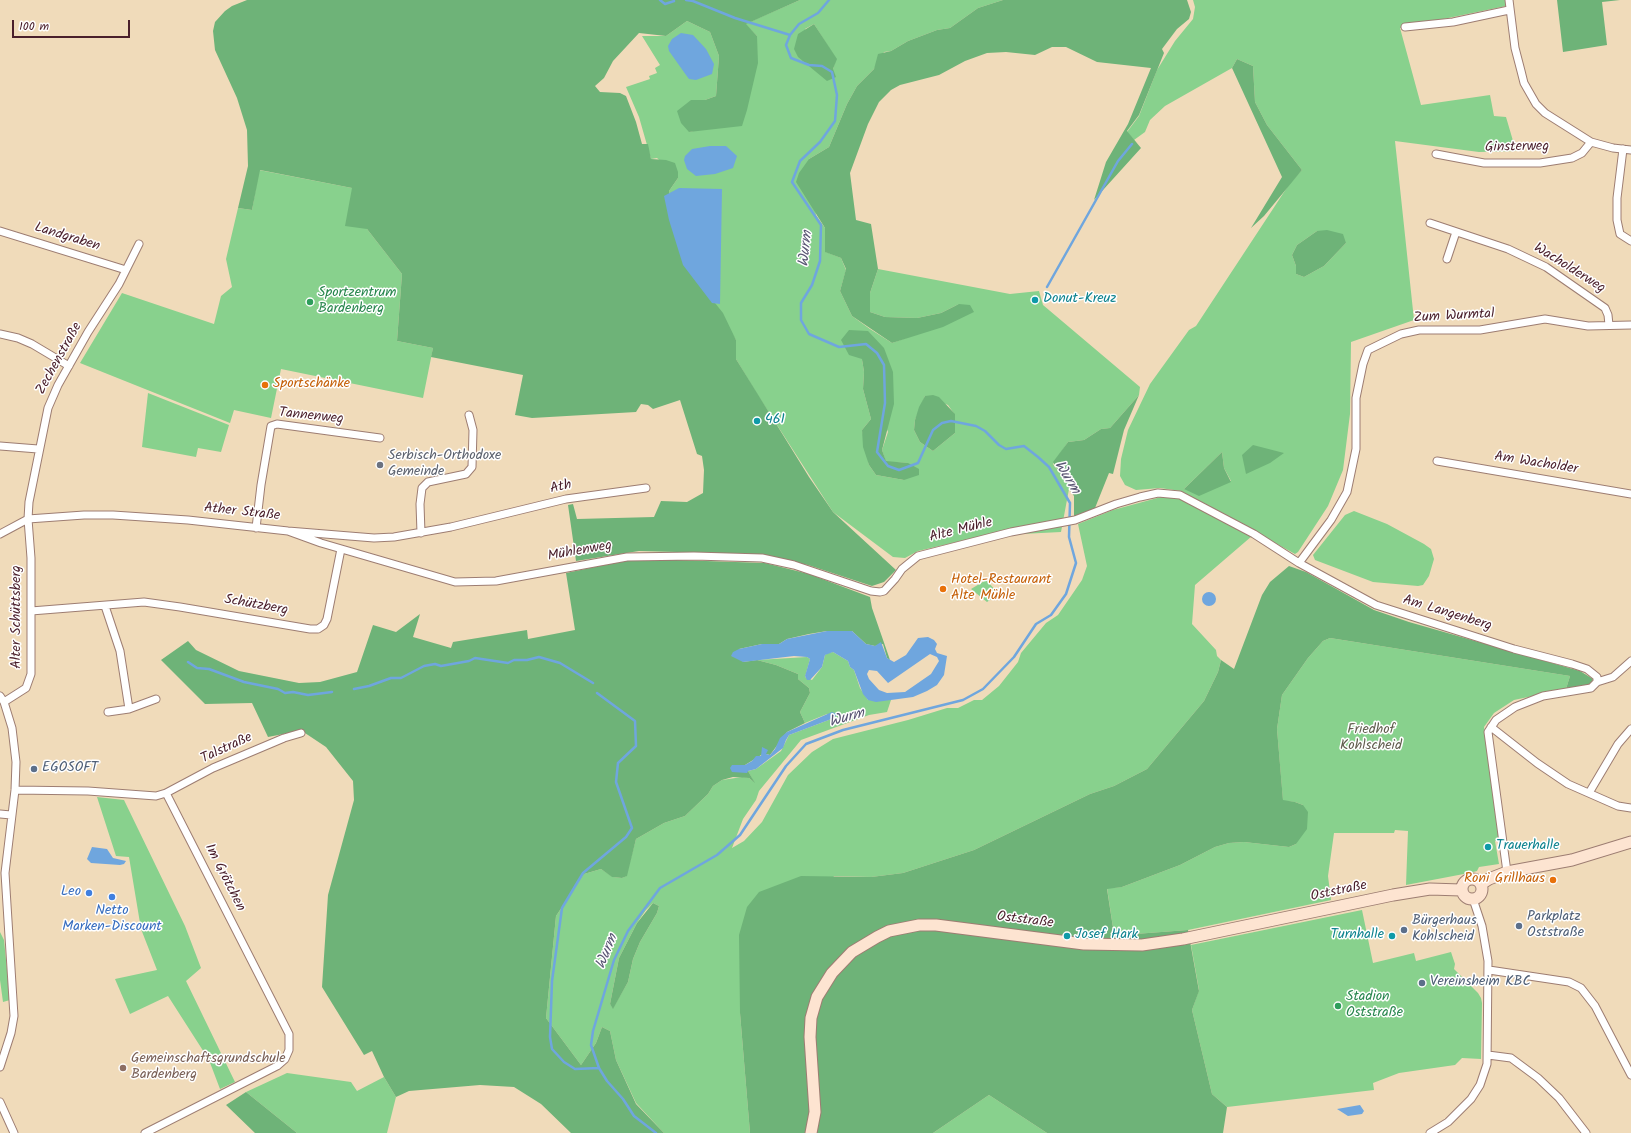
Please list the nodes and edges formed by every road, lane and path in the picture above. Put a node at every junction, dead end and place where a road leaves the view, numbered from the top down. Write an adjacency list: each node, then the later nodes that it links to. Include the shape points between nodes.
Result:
1 (1509, 0): 2 (street)
2 (1509, 10): 3 (street, via 1453,22); 4 (street, via 1519,65 1530,94 1545,113)
3 (1405, 27)
4 (1591, 142): 5 (street); 6 (street, Ginsterweg, via 1582,153 1572,158 1540,163 1484,163)
5 (1627, 149): 10 (street, via 1617,198 1617,220 1620,234)
6 (1436, 154)
7 (1430, 223): 9 (street, Wacholderweg)
8 (0, 231): 13 (street, Landgraben)
9 (1456, 232): 12 (street); 14 (street, Wacholderweg, via 1508,249 1546,267 1605,308)
10 (1631, 241)
11 (139, 244): 13 (street, Zechenstraße)
12 (1447, 259)
13 (126, 270): 17 (street, Zechenstraße)
14 (1609, 325): 15 (street, Zum Wurmtal); 33 (street, Zum Wurmtal, via 1588,326 1546,319 1480,330 1418,330 1401,334 1368,350 1356,398 1356,449 1347,492 1338,510)
15 (1631, 325)
16 (0, 334): 17 (street, via 32,344)
17 (69, 366): 21 (street, Zechenstraße, via 48,408)
18 (468, 415): 30 (street, via 473,430 472,467 466,474 428,482 422,488)
19 (380, 438): 28 (street, Tannenweg, via 277,424 271,426)
20 (0, 446): 21 (street)
21 (38, 449): 25 (street, Zechenstraße)
22 (1437, 461): 24 (street, Am Wacholder)
23 (646, 488): 26 (street, Ath, via 566,499)
24 (1631, 494)
25 (28, 519): 28 (street, Ather Straße, via 113,515 181,519); 31 (street, Ather Straße); 36 (street, Alter Schüttsberg, via 31,536)
26 (482, 520): 30 (street, Ather Straße)
27 (1075, 520): 33 (street, Am Langenberg, via 1140,497 1158,493 1180,495 1254,534); 34 (street, Alte Mühle, via 1011,532 918,556)
28 (256, 528): 29 (street, Ather Straße)
29 (288, 531): 30 (street, Ather Straße, via 374,538); 32 (street, Mühlenweg)
30 (421, 533)
31 (0, 534)
32 (341, 549): 34 (street, Mühlenweg, via 464,583 496,581 627,557 762,558 794,565 871,592); 35 (street, Schützberg, via 326,619 324,625 318,628 310,629 144,602)
33 (1299, 563): 38 (street, Am Langenberg, via 1376,605 1572,664 1593,673 1597,677)
34 (880, 592)
35 (105, 606): 36 (street, Schützberg); 42 (street, via 120,651)
36 (31, 611): 41 (street, Alter Schüttsberg, via 29,683 26,688)
37 (1631, 661): 38 (street, via 1613,678)
38 (1597, 682): 44 (street, via 1591,688 1526,701 1503,714)
39 (0, 696): 41 (street)
40 (156, 699): 42 (street)
41 (4, 702): 47 (street, via 12,728 16,762)
42 (129, 709): 43 (street)
43 (108, 712)
44 (1491, 727): 49 (street, via 1558,778); 54 (street, via 1488,740)
45 (1631, 729): 49 (street, via 1618,744)
46 (300, 733): 48 (street, Talstraße, via 213,768)
47 (15, 790): 48 (street, via 88,791 156,796); 52 (street)
48 (166, 793): 65 (street, Im Grötchen, via 289,1034 289,1050 285,1059 277,1066)
49 (1589, 793): 50 (street, via 1618,806)
50 (1631, 808)
51 (0, 814): 52 (street)
52 (11, 815): 55 (street)
53 (1631, 842): 54 (street, via 1572,860)
54 (1507, 872): 56 (street)
55 (2, 873): 61 (street, via 14,1016)
56 (1481, 884): 57 (street, via 1470,879 1464,883); 58 (street, via 1481,894)
57 (1461, 890): 58 (street, via 1466,898); 66 (street, Oststraße, via 1430,889 1183,939 1142,944 1084,944 936,925 919,925 889,932 852,952 832,973 817,997 811,1018 810,1037 814,1112)
58 (1473, 900): 59 (street, via 1482,926)
59 (1489, 970): 60 (street); 62 (street, via 1569,982 1581,988 1595,1006)
60 (1488, 1055): 67 (street, via 1485,1073 1471,1099 1448,1122); 68 (street, via 1511,1058 1538,1078 1559,1098)
61 (0, 1067)
62 (1631, 1075)
63 (0, 1102): 64 (street)
64 (14, 1133)
65 (145, 1133)
66 (811, 1133)
67 (1430, 1133)
68 (1586, 1133)

